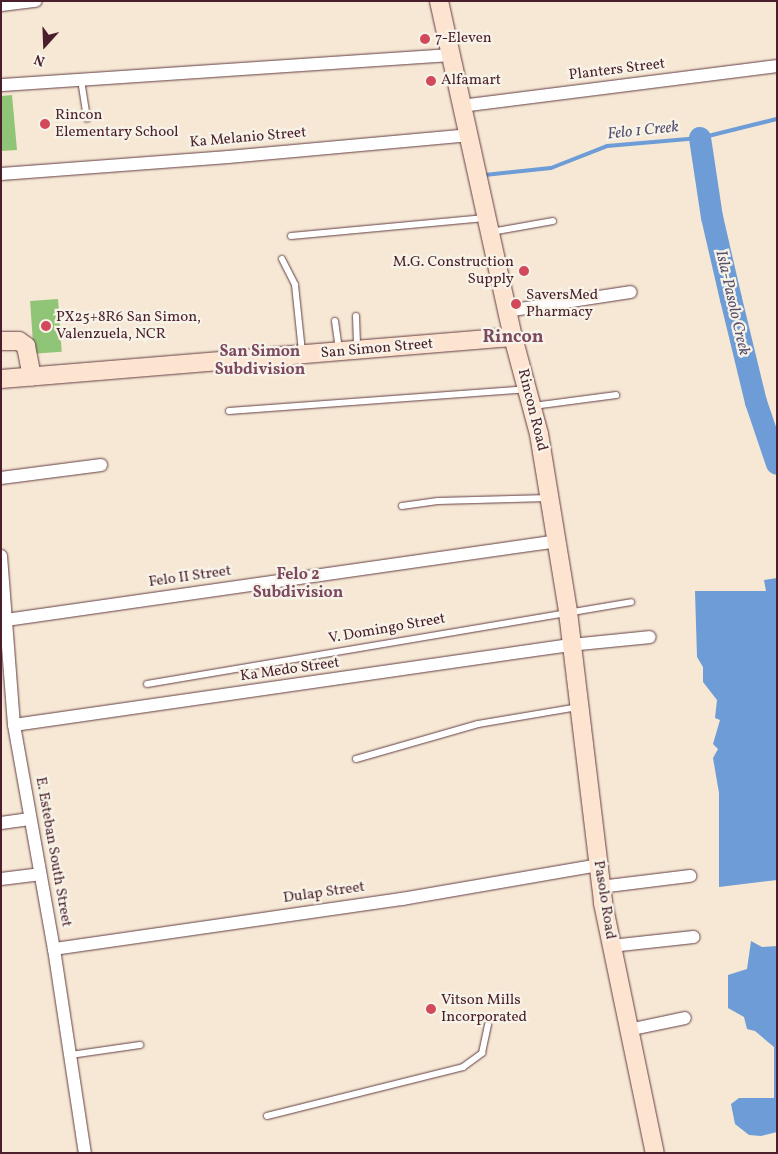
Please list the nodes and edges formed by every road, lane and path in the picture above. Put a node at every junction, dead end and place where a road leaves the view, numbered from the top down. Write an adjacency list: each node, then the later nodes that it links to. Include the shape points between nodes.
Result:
1 (36, 1): 3 (street)
2 (439, 1): 4 (street, Rincon Road)
3 (1, 5)
4 (449, 55): 6 (street); 8 (street, Rincon Road)
5 (777, 66): 8 (street, Planters Street)
6 (82, 80): 7 (street); 9 (lane)
7 (1, 85)
8 (461, 106): 10 (street, Rincon Road)
9 (87, 119)
10 (468, 135): 11 (street, Ka Melanio Street); 13 (street, Rincon Road)
11 (1, 174)
12 (553, 221): 13 (lane)
13 (488, 225): 14 (lane); 17 (street, Rincon Road)
14 (291, 236)
15 (282, 259): 24 (lane, via 295,286)
16 (631, 292): 17 (street)
17 (507, 311): 20 (street, Rincon Road)
18 (356, 316): 22 (lane)
19 (335, 320): 23 (lane)
20 (513, 337): 22 (street, San Simon Street); 27 (street, Rincon Road)
21 (1, 342): 25 (street, via 19,341 26,346)
22 (357, 351): 23 (street, San Simon Street)
23 (339, 352): 24 (street, San Simon Street)
24 (303, 356): 25 (street, San Simon Street)
25 (32, 376): 26 (street, San Simon Street)
26 (1, 379)
27 (527, 388): 29 (street, Rincon Road); 30 (lane)
28 (616, 395): 29 (lane)
29 (532, 406): 33 (street, Rincon Road)
30 (229, 411)
31 (102, 465): 32 (street)
32 (1, 478)
33 (550, 498): 34 (lane, via 443,500); 35 (street, Rincon Road)
34 (402, 506)
35 (558, 541): 38 (street, Rincon Road); 39 (street, Felo II Street)
36 (1, 556): 39 (street, E. Esteban South Street)
37 (632, 602): 38 (lane, V. Domingo Street)
38 (568, 612): 41 (street, Rincon Road); 42 (lane, V. Domingo Street)
39 (6, 620): 44 (street, E. Esteban South Street)
40 (650, 637): 41 (street, Ka Medo Street)
41 (570, 645): 43 (street, Pasolo Road); 44 (street, Ka Medo Street)
42 (147, 684)
43 (578, 707): 45 (lane, via 478,724); 48 (street, Pasolo Road)
44 (14, 726): 46 (street, E. Esteban South Street)
45 (356, 759)
46 (30, 818): 47 (street); 49 (street, E. Esteban South Street)
47 (1, 823)
48 (598, 865): 52 (street, Pasolo Road); 55 (street, Dulap Street, via 402,899)
49 (40, 874): 51 (street); 55 (street, E. Esteban South Street)
50 (690, 876): 52 (street)
51 (1, 879)
52 (600, 887): 54 (street, Pasolo Road)
53 (694, 937): 54 (street)
54 (611, 946): 58 (street, Pasolo Road)
55 (54, 949): 60 (street, E. Esteban South Street)
56 (685, 1018): 58 (street)
57 (488, 1025): 61 (lane, via 482,1053 464,1067)
58 (628, 1030): 63 (street, Pasolo Road)
59 (140, 1045): 60 (lane)
60 (70, 1055): 62 (street, E. Esteban South Street)
61 (267, 1116)
62 (85, 1153)
63 (655, 1153)

